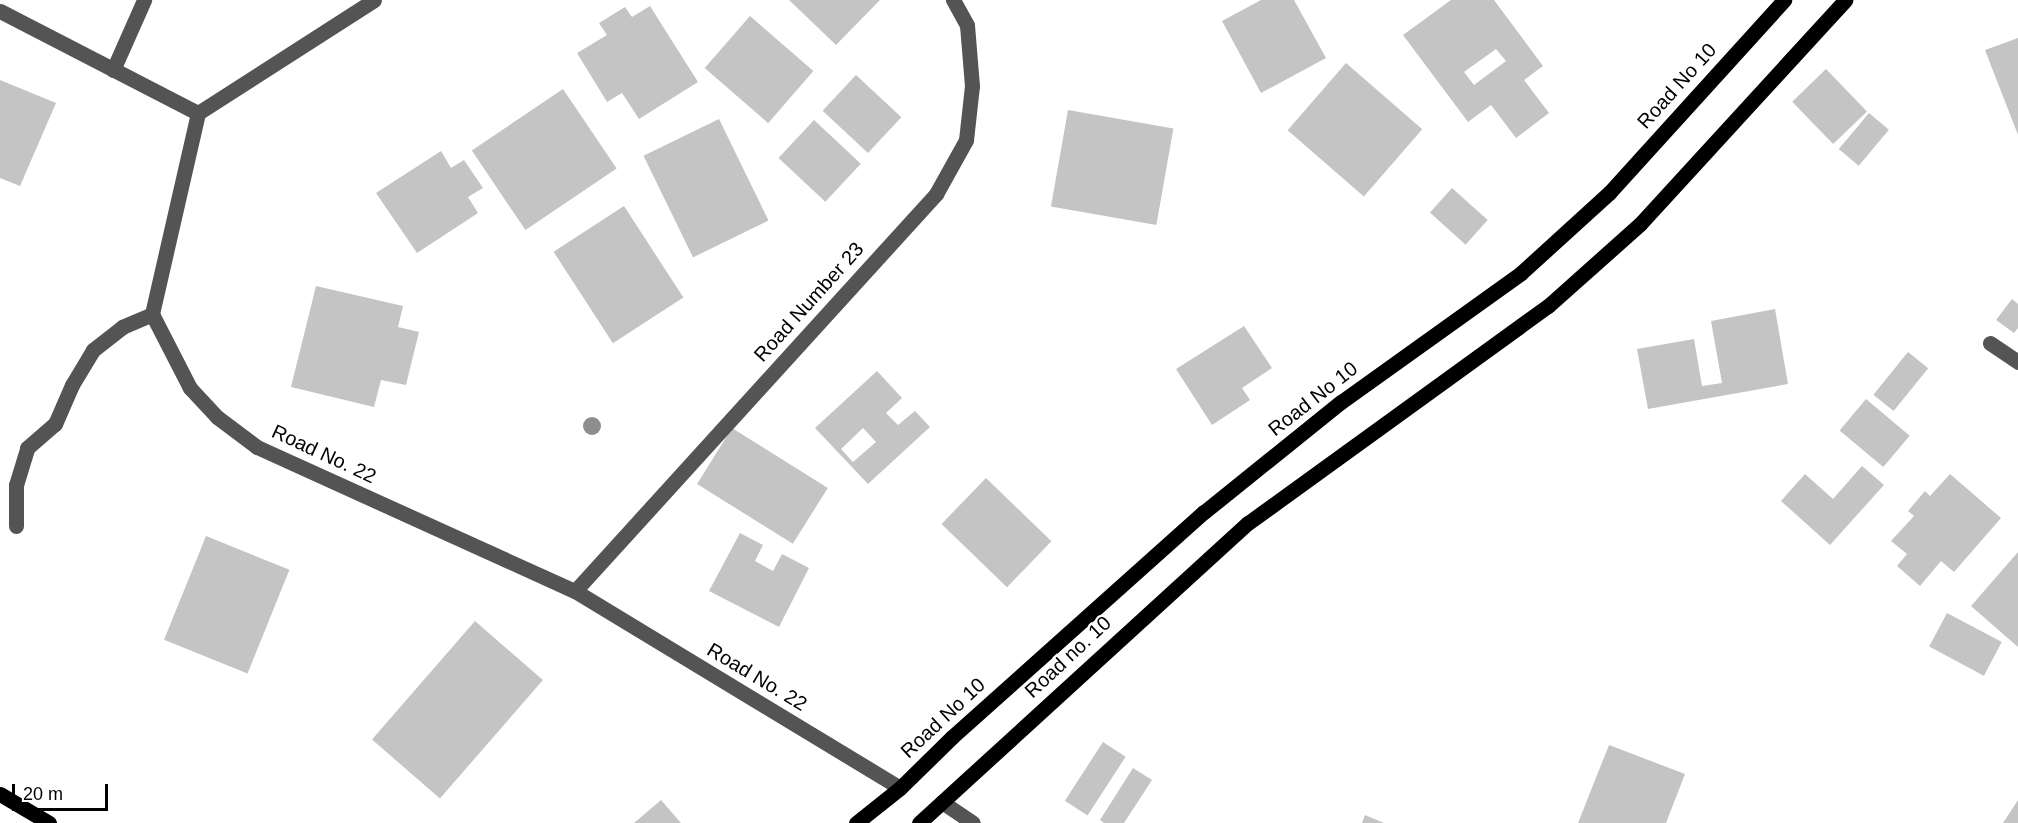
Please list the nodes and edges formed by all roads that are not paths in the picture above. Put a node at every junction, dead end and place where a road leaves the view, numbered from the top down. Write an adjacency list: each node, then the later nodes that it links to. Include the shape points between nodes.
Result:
1 (144, 0): 7 (street)
2 (374, 0): 8 (street)
3 (953, 0): 13 (street, Road Number 23, via 967,25 972,86 966,141 936,194)
4 (1784, 0): 14 (main road, Road No 10, via 1609,193 1521,273 1341,402 1204,512)
5 (1845, 0): 16 (main road, Road no. 10, via 1640,224 1548,306 1248,523)
6 (0, 11): 7 (street)
7 (113, 70): 8 (street)
8 (198, 113): 9 (street)
9 (152, 314): 12 (street, via 122,327 93,350 55,424 27,448 16,485); 13 (street, Road No. 22, via 190,388 217,417 257,447)
10 (1990, 344): 11 (street)
11 (2018, 362)
12 (16, 526)
13 (575, 591): 14 (street, Road No. 22)
14 (900, 788): 18 (main road, Road No 10)
15 (0, 794): 17 (main road)
16 (942, 802): 19 (main road, Road no. 10); 20 (street)
17 (49, 823)
18 (856, 823)
19 (918, 823)
20 (973, 823)

